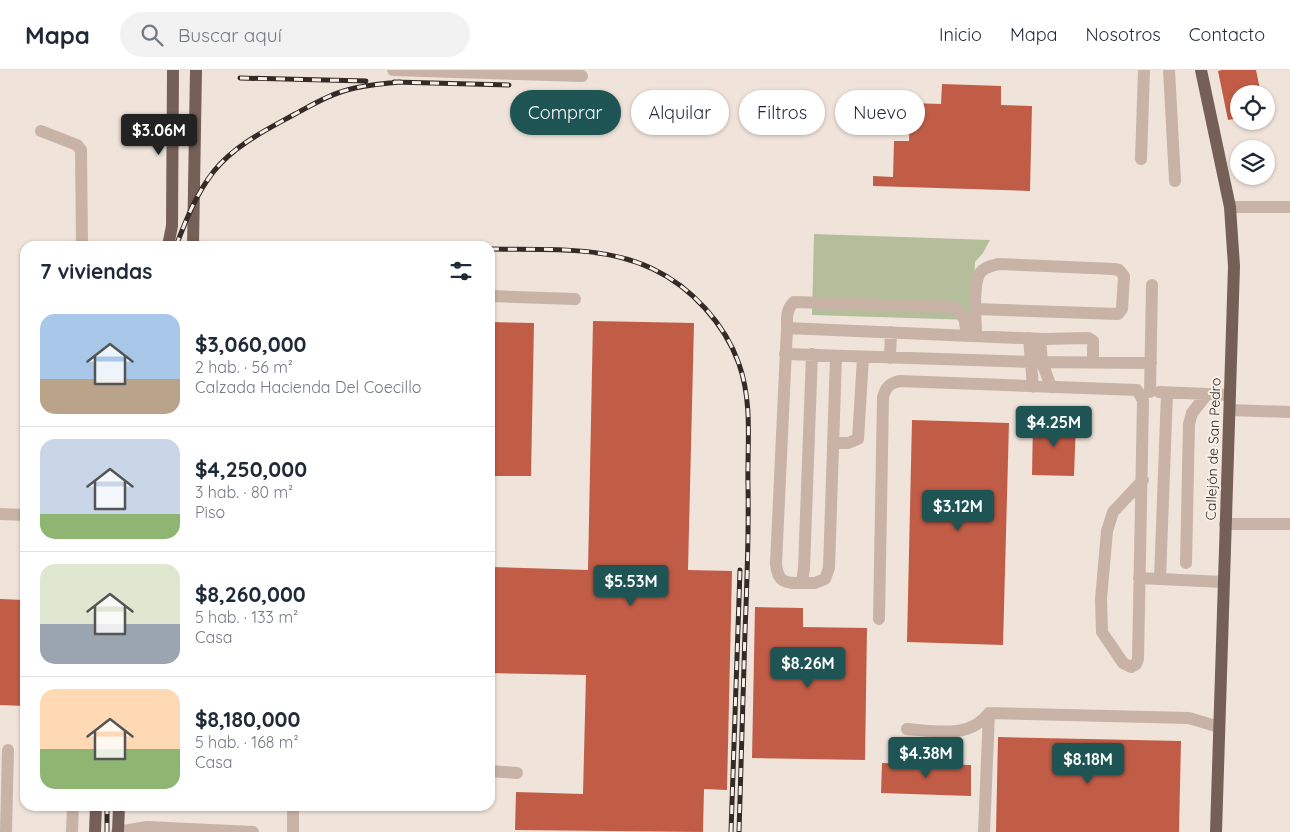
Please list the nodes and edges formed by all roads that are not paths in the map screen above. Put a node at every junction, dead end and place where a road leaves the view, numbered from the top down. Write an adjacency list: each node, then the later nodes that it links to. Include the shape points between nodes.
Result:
1 (173, 70): 14 (main road, via 172,226)
2 (196, 70): 15 (main road)
3 (393, 70): 7 (street)
4 (1144, 70): 9 (street)
5 (1169, 70): 10 (street)
6 (1201, 70): 11 (main road, Callejón de San Pedro)
7 (582, 76)
8 (41, 131): 13 (street, via 81,150)
9 (1141, 160)
10 (1175, 181)
11 (1230, 207): 12 (street); 37 (main road, Callejón de San Pedro, via 1234,266)
12 (1290, 207)
13 (82, 241)
14 (169, 241)
15 (192, 241)
16 (1152, 285): 31 (street)
17 (495, 296): 18 (street)
18 (575, 300)
19 (976, 309): 19 (street, via 1118,314 1122,308 1124,276 1114,269 998,264 981,272 976,285); 22 (street)
20 (787, 328): 21 (street); 22 (street, via 787,314 794,302 954,307 963,313); 24 (street)
21 (891, 332): 22 (street); 28 (street)
22 (971, 336): 23 (street)
23 (1034, 338): 29 (street); 30 (street, via 1090,338 1093,341)
24 (785, 354): 25 (street); 50 (street, via 776,564 777,575 783,581)
25 (812, 354): 26 (street); 50 (street)
26 (836, 356): 27 (street); 40 (street)
27 (863, 357): 28 (street); 40 (street, via 858,438 848,443)
28 (890, 358): 29 (street)
29 (1037, 362): 30 (street); 32 (street); 33 (street)
30 (1093, 362): 31 (street)
31 (1151, 363): 34 (street)
32 (1034, 387): 33 (street); 51 (street, via 899,381 886,388 883,397)
33 (1051, 387): 34 (street)
34 (1144, 391): 35 (street); 41 (street)
35 (1167, 393): 36 (street); 48 (street)
36 (1206, 394): 37 (street); 46 (street, via 1192,413 1189,424)
37 (1230, 395): 38 (main road, Callejón de San Pedro)
38 (1230, 410): 39 (street); 44 (main road, Callejón de San Pedro)
39 (1290, 412)
40 (833, 443): 50 (street, via 828,572 820,582)
41 (1143, 480): 47 (street); 47 (street, via 1114,512 1107,531 1101,599 1102,632 1123,663 1132,667 1138,659)
42 (0, 514): 43 (street)
43 (20, 515)
44 (1225, 524): 45 (street); 49 (main road, Callejón de San Pedro)
45 (1290, 524)
46 (1186, 563)
47 (1138, 578): 48 (street)
48 (1160, 579): 49 (street)
49 (1223, 582): 53 (main road, Callejón de San Pedro)
50 (802, 583)
51 (879, 619)
52 (989, 713): 53 (street, via 1189,718); 54 (street, via 977,726 966,730); 69 (street)
53 (1219, 728): 70 (main road, Callejón de San Pedro)
54 (907, 729)
55 (8, 750): 63 (street)
56 (495, 771): 57 (street)
57 (517, 773)
58 (73, 811): 64 (street)
59 (96, 811): 65 (main road)
60 (119, 811): 66 (main road)
61 (293, 811): 68 (street)
62 (139, 830): 66 (street); 67 (street)
63 (8, 831)
64 (72, 832)
65 (95, 832)
66 (118, 832)
67 (253, 832)
68 (293, 832)
69 (984, 832)
70 (1216, 832)

